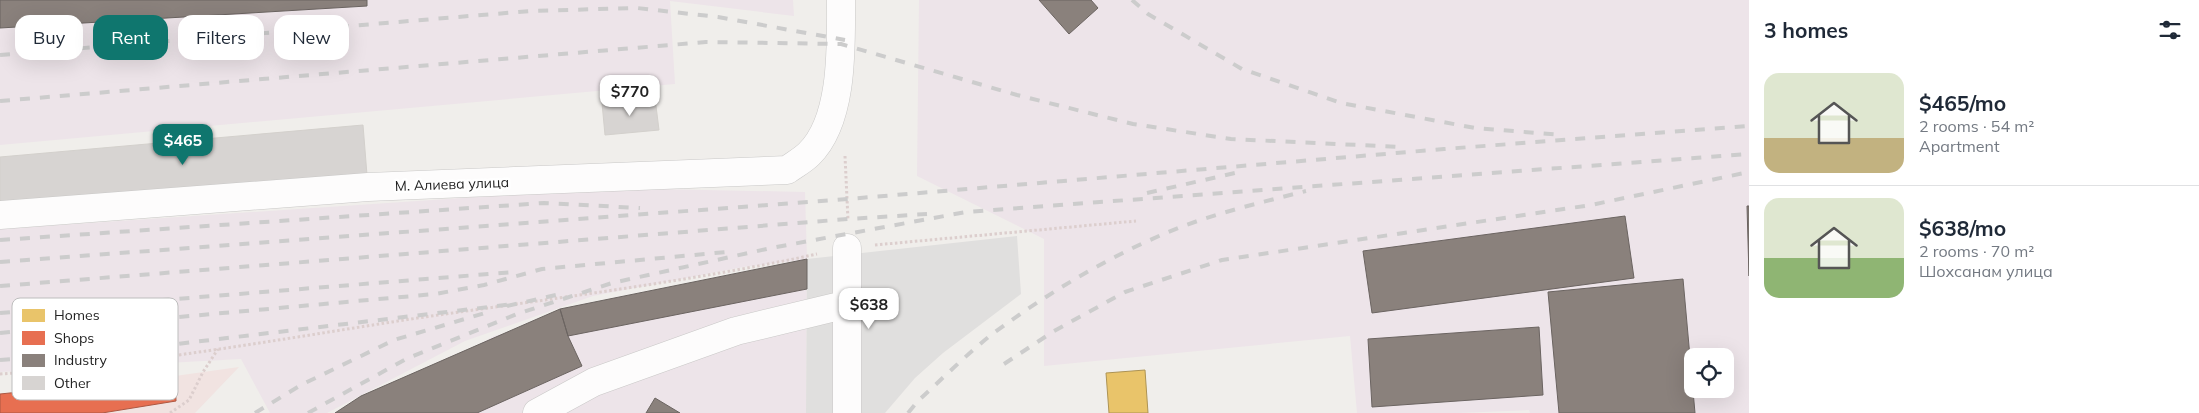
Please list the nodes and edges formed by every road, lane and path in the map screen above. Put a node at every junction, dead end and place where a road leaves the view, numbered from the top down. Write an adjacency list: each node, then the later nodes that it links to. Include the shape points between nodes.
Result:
1 (841, 0): 2 (street, М. Алиева улица, via 840,70 834,103 824,132 810,154 787,170 368,187)
2 (0, 215)
3 (1136, 221): 4 (path)
4 (847, 248): 5 (street); 6 (path, via 730,273)
5 (848, 304): 9 (street, via 736,330 594,382); 10 (street)
6 (218, 349): 7 (path); 8 (path, via 189,400)
7 (178, 355)
8 (170, 413)
9 (537, 413)
10 (847, 413)

